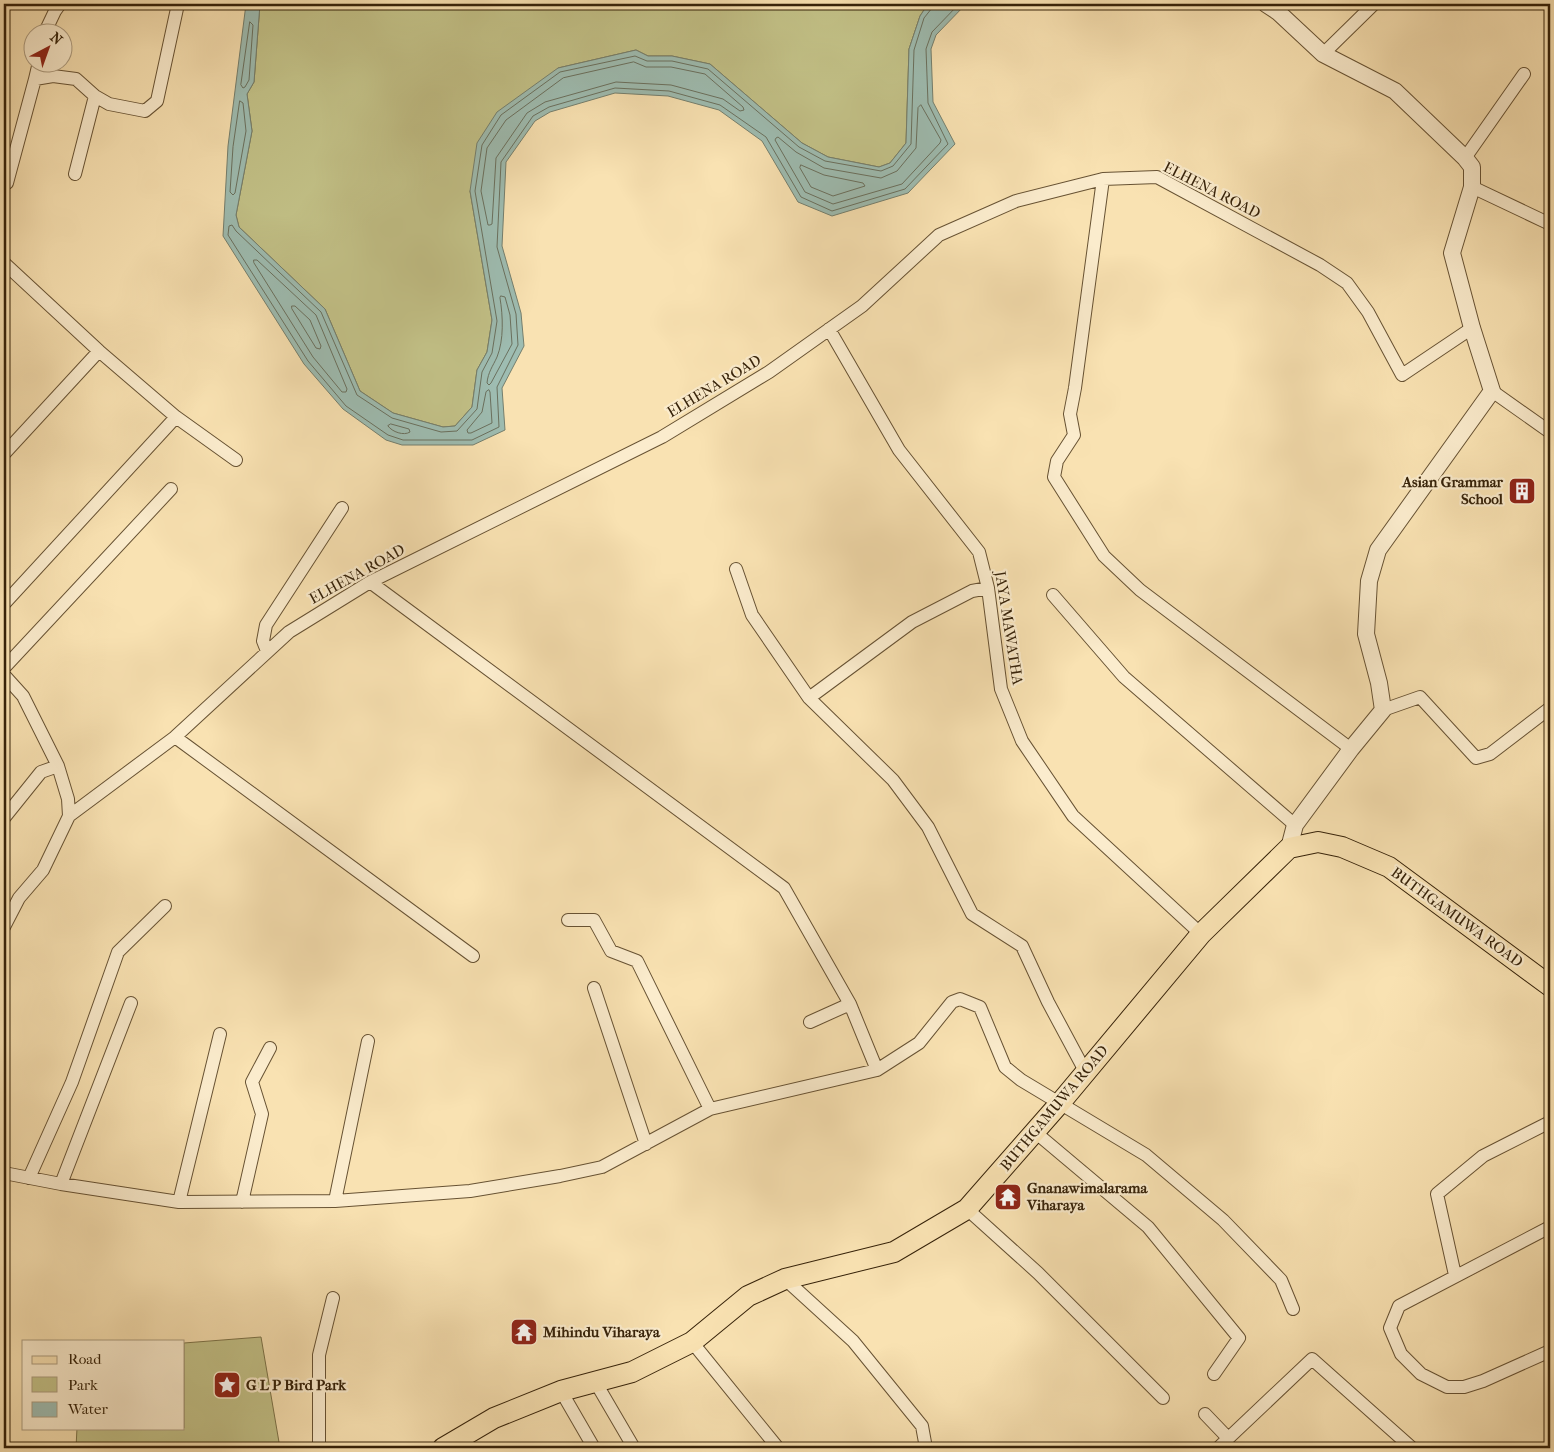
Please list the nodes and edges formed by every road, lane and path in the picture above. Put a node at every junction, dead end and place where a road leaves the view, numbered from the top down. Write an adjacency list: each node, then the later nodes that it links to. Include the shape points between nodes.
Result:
1 (60, 4): 5 (street)
2 (178, 4): 10 (street, via 157,101 145,112 109,104)
3 (1266, 4): 6 (street)
4 (1374, 4): 6 (street)
5 (50, 22)
6 (1324, 54): 11 (street, via 1395,91)
7 (37, 72): 9 (street)
8 (1524, 74): 11 (street)
9 (35, 79): 10 (street, via 53,76 76,79); 14 (street, via 7,183)
10 (95, 96): 12 (street)
11 (1465, 158): 15 (street, via 1472,167)
12 (75, 174)
13 (1103, 179): 18 (street, ELHENA ROAD, via 1157,177 1320,265 1347,283 1363,304 1402,374); 19 (street, ELHENA ROAD, via 1016,201 939,235 862,306); 40 (street, via 1070,414 1074,435 1056,461 1054,477 1104,556 1140,590)
14 (4, 184)
15 (1472, 187): 16 (street); 18 (street, via 1452,254)
16 (1550, 224)
17 (4, 264): 20 (street)
18 (1472, 328): 21 (street)
19 (829, 329): 29 (street, ELHENA ROAD, via 769,372 662,437); 30 (street, JAYA MAWATHA, via 899,450 978,552)
20 (99, 351): 22 (street); 24 (street)
21 (1492, 390): 23 (street); 38 (street, via 1378,550 1369,581 1366,634)
22 (176, 417): 25 (street); 32 (street)
23 (1550, 432)
24 (4, 454)
25 (236, 460)
26 (171, 489): 34 (street)
27 (342, 508): 33 (street, via 266,625 263,641)
28 (736, 569): 36 (street, via 752,616)
29 (370, 582): 33 (street, ELHENA ROAD, via 288,632); 54 (street, via 784,888)
30 (988, 588): 36 (street, via 972,591 912,622); 49 (street, JAYA MAWATHA, via 1001,689 1022,741 1073,816)
31 (1053, 595): 44 (street, via 1124,677)
32 (4, 604)
33 (267, 651): 39 (street, ELHENA ROAD)
34 (4, 668)
35 (4, 675): 41 (street, via 23,696)
36 (809, 698): 60 (street, via 893,780 928,826 972,914 1022,946)
37 (1550, 708): 38 (street, via 1490,754 1476,758 1420,697)
38 (1383, 710): 40 (street)
39 (175, 737): 42 (street, ELHENA ROAD); 50 (street)
40 (1351, 749): 44 (street)
41 (58, 766): 42 (street); 43 (street, via 41,772)
42 (70, 816): 48 (street, ELHENA ROAD, via 43,870 19,898)
43 (4, 818)
44 (1295, 825): 45 (street)
45 (1289, 848): 49 (main road, BUTHGAMUWA ROAD); 51 (main road, BUTHGAMUWA ROAD, via 1318,842 1334,845 1389,867)
46 (166, 906): 67 (street, via 118,952 72,1082)
47 (568, 920): 62 (street, via 594,920 611,951 637,961)
48 (4, 927)
49 (1201, 934): 60 (main road, BUTHGAMUWA ROAD)
50 (473, 956)
51 (1550, 986)
52 (594, 988): 65 (street)
53 (131, 1003): 68 (street)
54 (850, 1004): 55 (street); 59 (street)
55 (810, 1022)
56 (220, 1034): 70 (street)
57 (368, 1041): 69 (street)
58 (270, 1048): 71 (street, via 252,1082 262,1114)
59 (877, 1070): 61 (street, via 919,1043 952,1002 960,999 980,1006 1005,1068); 62 (street)
60 (1085, 1072): 61 (main road, BUTHGAMUWA ROAD)
61 (1060, 1103): 64 (main road, BUTHGAMUWA ROAD); 77 (street, via 1146,1155 1223,1220 1281,1280)
62 (710, 1109): 65 (street)
63 (1550, 1122): 74 (street, via 1483,1156 1436,1194)
64 (1035, 1132): 72 (main road, BUTHGAMUWA ROAD); 80 (street, via 1148,1227 1239,1338)
65 (646, 1144): 69 (street, via 602,1167 560,1176 470,1191)
66 (4, 1173): 67 (street)
67 (29, 1178): 68 (street)
68 (61, 1184): 70 (street)
69 (335, 1201): 71 (street)
70 (179, 1202): 71 (street)
71 (242, 1202)
72 (967, 1209): 75 (main road, BUTHGAMUWA ROAD, via 894,1252); 83 (street, via 1038,1273)
73 (1550, 1227): 74 (street)
74 (1455, 1275): 79 (street, via 1399,1306 1390,1328 1401,1354 1421,1374 1446,1386 1464,1387)
75 (785, 1278): 78 (main road, BUTHGAMUWA ROAD, via 748,1296); 91 (street, via 859,1349 922,1426)
76 (333, 1298): 86 (street, via 319,1355)
77 (1293, 1309)
78 (692, 1342): 81 (main road, BUTHGAMUWA ROAD, via 632,1372); 90 (street)
79 (1550, 1351)
80 (1214, 1374)
81 (596, 1383): 82 (main road, BUTHGAMUWA ROAD); 89 (street)
82 (561, 1391): 87 (main road, BUTHGAMUWA ROAD, via 494,1418); 88 (street)
83 (1163, 1398)
84 (1205, 1414): 85 (street)
85 (1228, 1438): 92 (street); 93 (street, via 1312,1359)
86 (319, 1448)
87 (443, 1448)
88 (594, 1448)
89 (634, 1448)
90 (778, 1448)
91 (926, 1448)
92 (1218, 1448)
93 (1412, 1448)

